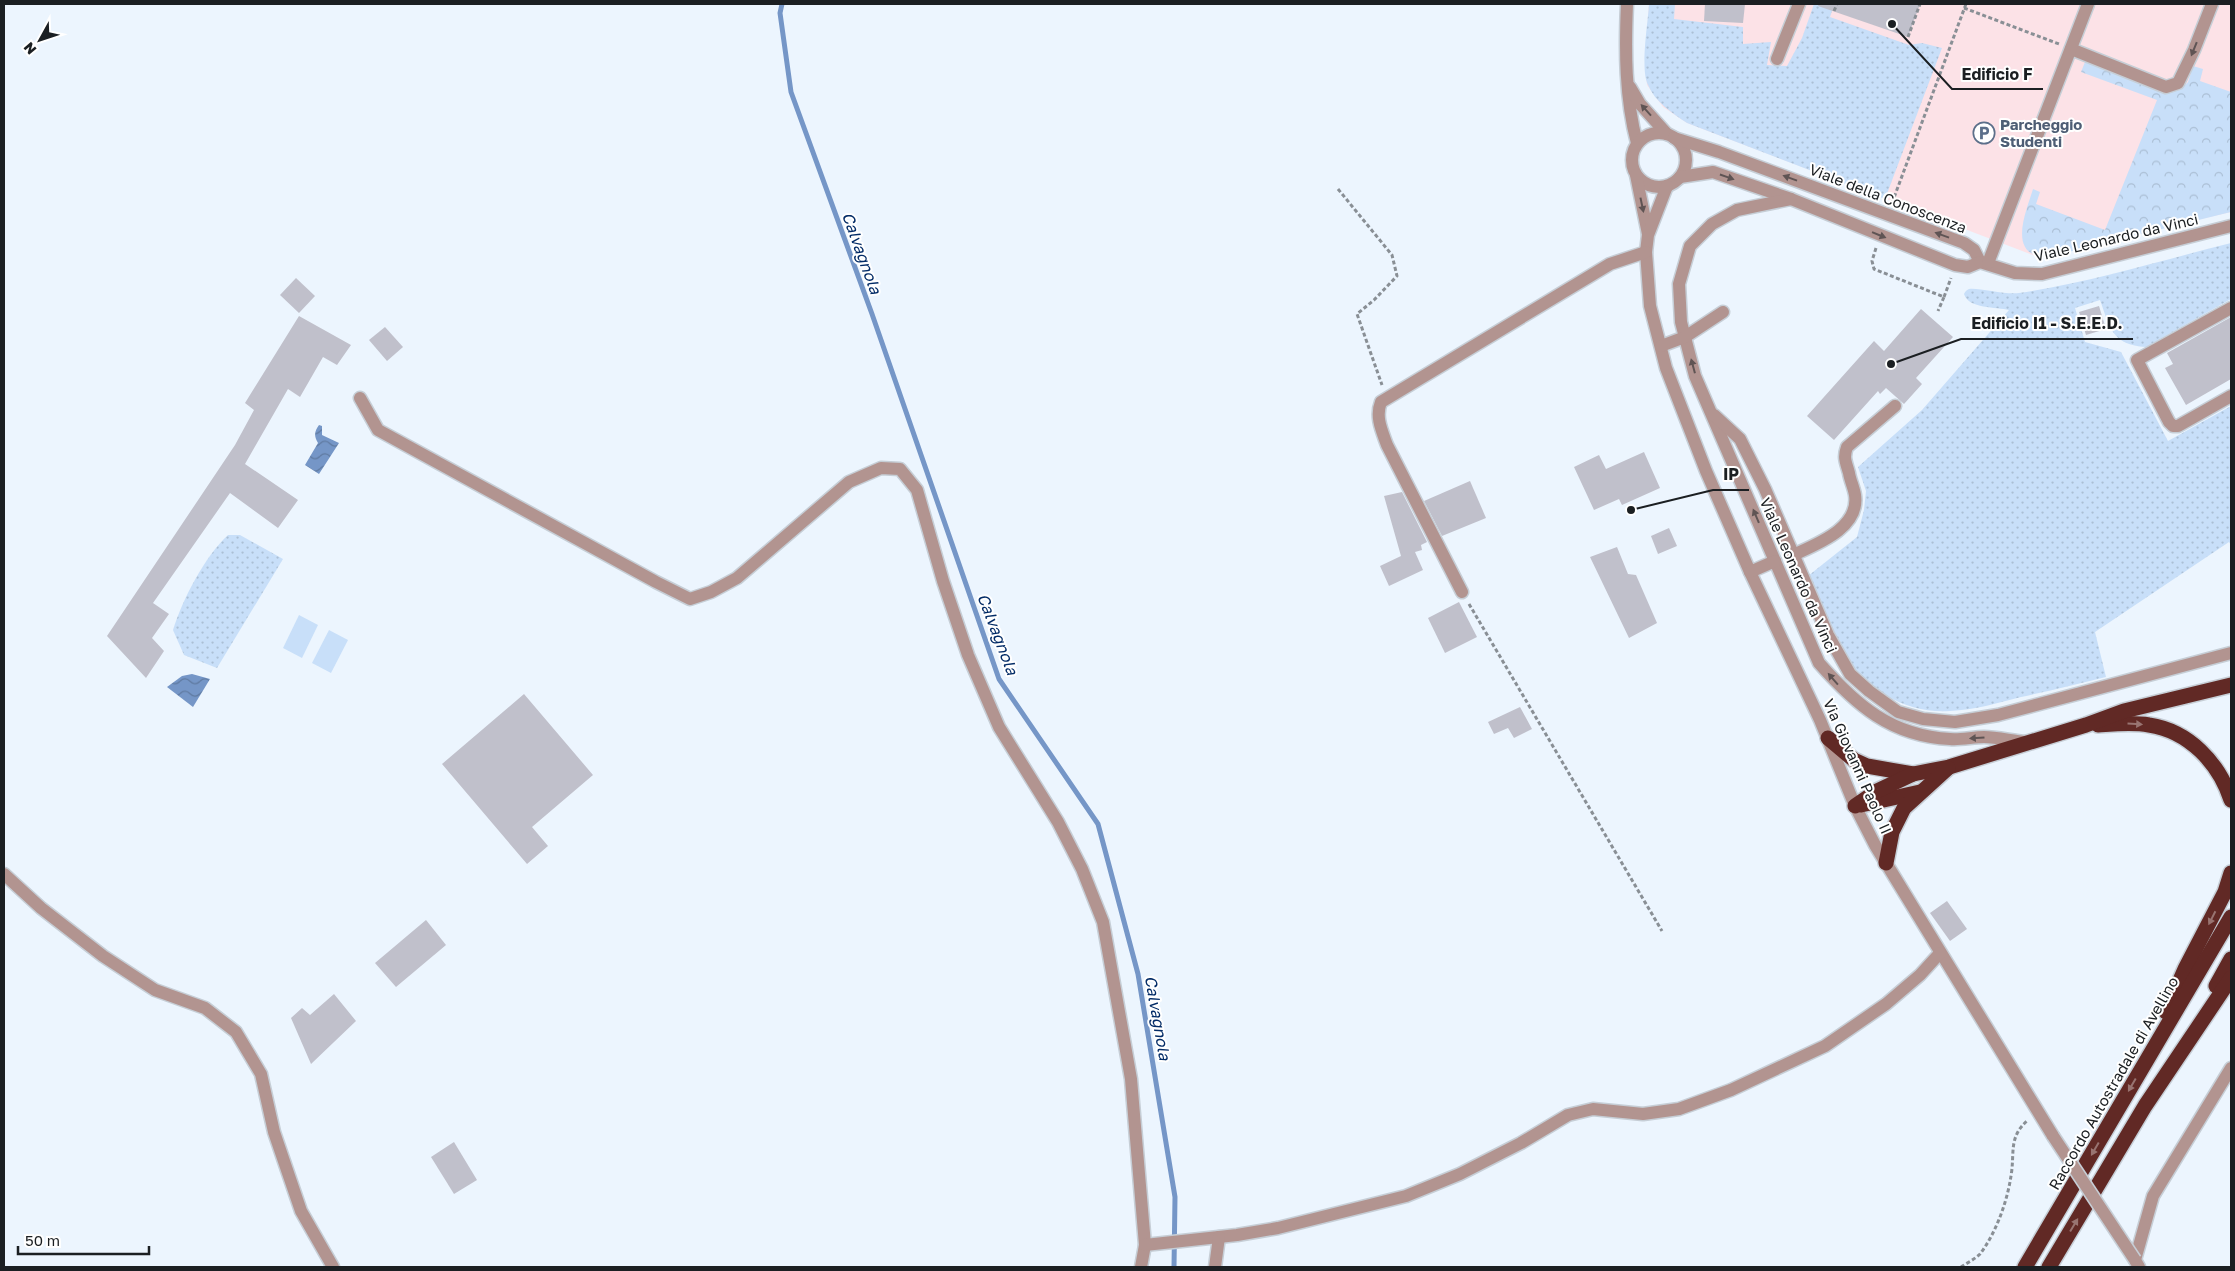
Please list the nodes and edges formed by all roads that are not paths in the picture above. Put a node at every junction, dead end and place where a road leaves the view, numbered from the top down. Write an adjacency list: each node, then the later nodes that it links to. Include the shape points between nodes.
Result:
1 (1627, 4): 7 (street)
2 (1799, 4): 6 (street)
3 (2088, 4): 5 (street)
4 (2212, 4): 5 (street, one-way to 5, via 2178,83 2166,87)
5 (2071, 49): 17 (street)
6 (1777, 59)
7 (1628, 84): 8 (street, one-way to 7, via 1640,104); 9 (street, via 1630,117)
8 (1670, 136): 9 (street, via 1651,134); 11 (street, via 1680,144 1686,161); 17 (street, Viale della Conoscenza, one-way to 8, via 1974,250 1964,244)
9 (1638, 142): 10 (street, via 1631,159)
10 (1636, 175): 12 (street, via 1650,186); 15 (street, Via Giovanni Paolo II, one-way to 15)
11 (1680, 177): 12 (street); 13 (street, one-way to 13, via 1713,172)
12 (1667, 186): 15 (street, Via Giovanni Paolo II)
13 (1791, 199): 17 (street, one-way to 17, via 1956,265 1968,267); 20 (street, Viale Leonardo da Vinci, via 1737,210 1712,224 1690,246 1679,284)
14 (2231, 226): 17 (street, Viale Leonardo da Vinci, via 2042,274 2015,273)
15 (1648, 234): 16 (street, Via Giovanni Paolo II)
16 (1646, 252): 21 (street, Via Giovanni Paolo II, via 1650,306); 29 (street, via 1610,264 1381,402 1379,421 1387,445)
17 (1984, 263)
18 (2231, 308): 22 (street, via 2137,360 2173,426)
19 (1723, 312): 20 (street)
20 (1685, 337): 21 (street); 25 (street, Viale Leonardo da Vinci, one-way to 20, via 1695,376)
21 (1661, 346): 28 (street, Via Giovanni Paolo II, via 1666,368 1706,470)
22 (2231, 396)
23 (360, 398): 51 (street, via 378,430 690,599 737,578 849,482 881,468 900,469 917,490 968,655 999,727 1058,822 1082,869 1103,922 1131,1079)
24 (1895, 406): 26 (street, via 1847,447 1843,457 1855,494 1848,521 1834,534)
25 (1710, 412): 26 (street, via 1740,439); 27 (street, Viale Leonardo da Vinci, one-way to 25)
26 (1793, 556): 30 (street, via 1828,635 1850,674 1898,712 1924,719 1955,722 1998,714)
27 (1775, 561): 28 (street); 34 (street, Viale Leonardo da Vinci, one-way to 27, via 1985,737 1950,739 1903,730 1864,710 1819,663)
28 (1750, 572): 33 (street, Via Giovanni Paolo II)
29 (1462, 592)
30 (2231, 653)
31 (2231, 685): 32 (highway, via 2124,711)
32 (2086, 725): 34 (highway); 38 (highway, one-way to 38, via 2149,725 2184,738 2214,766)
33 (1828, 738): 36 (highway, via 1854,760 1867,766); 39 (street, Via Giovanni Paolo II)
34 (2026, 742): 35 (highway)
35 (1948, 767): 36 (highway); 37 (highway)
36 (1913, 774): 39 (highway, via 1877,791)
37 (1920, 792): 39 (highway); 40 (highway, via 1904,808 1892,832)
38 (2231, 800)
39 (1855, 806): 40 (street, Via Giovanni Paolo II)
40 (1886, 863): 44 (street, Via Giovanni Paolo II)
41 (2231, 873): 47 (highway, one-way to 47, via 2225,892 2185,969)
42 (4, 874): 53 (street, via 41,908 103,956 155,990 204,1008 236,1032 261,1074 274,1132 301,1211)
43 (2231, 917): 47 (highway, Raccordo Autostradale di Avellino)
44 (1940, 953): 50 (street, via 1886,1004 1825,1046 1731,1090 1679,1109 1643,1114 1593,1109 1568,1115 1460,1174 1406,1196 1278,1228); 52 (street, Via Giovanni Paolo II, bridge, via 2052,1136)
45 (2231, 959): 49 (highway)
46 (2231, 978): 49 (highway)
47 (2149, 1057): 56 (highway, Raccordo Autostradale di Avellino, one-way to 56)
48 (2231, 1068): 52 (street, via 2153,1196)
49 (2146, 1105): 57 (highway, one-way to 49)
50 (1216, 1237): 51 (street); 55 (street)
51 (1151, 1244): 54 (street)
52 (2137, 1263)
53 (333, 1267)
54 (1142, 1267)
55 (1215, 1267)
56 (2026, 1267)
57 (2049, 1267)

